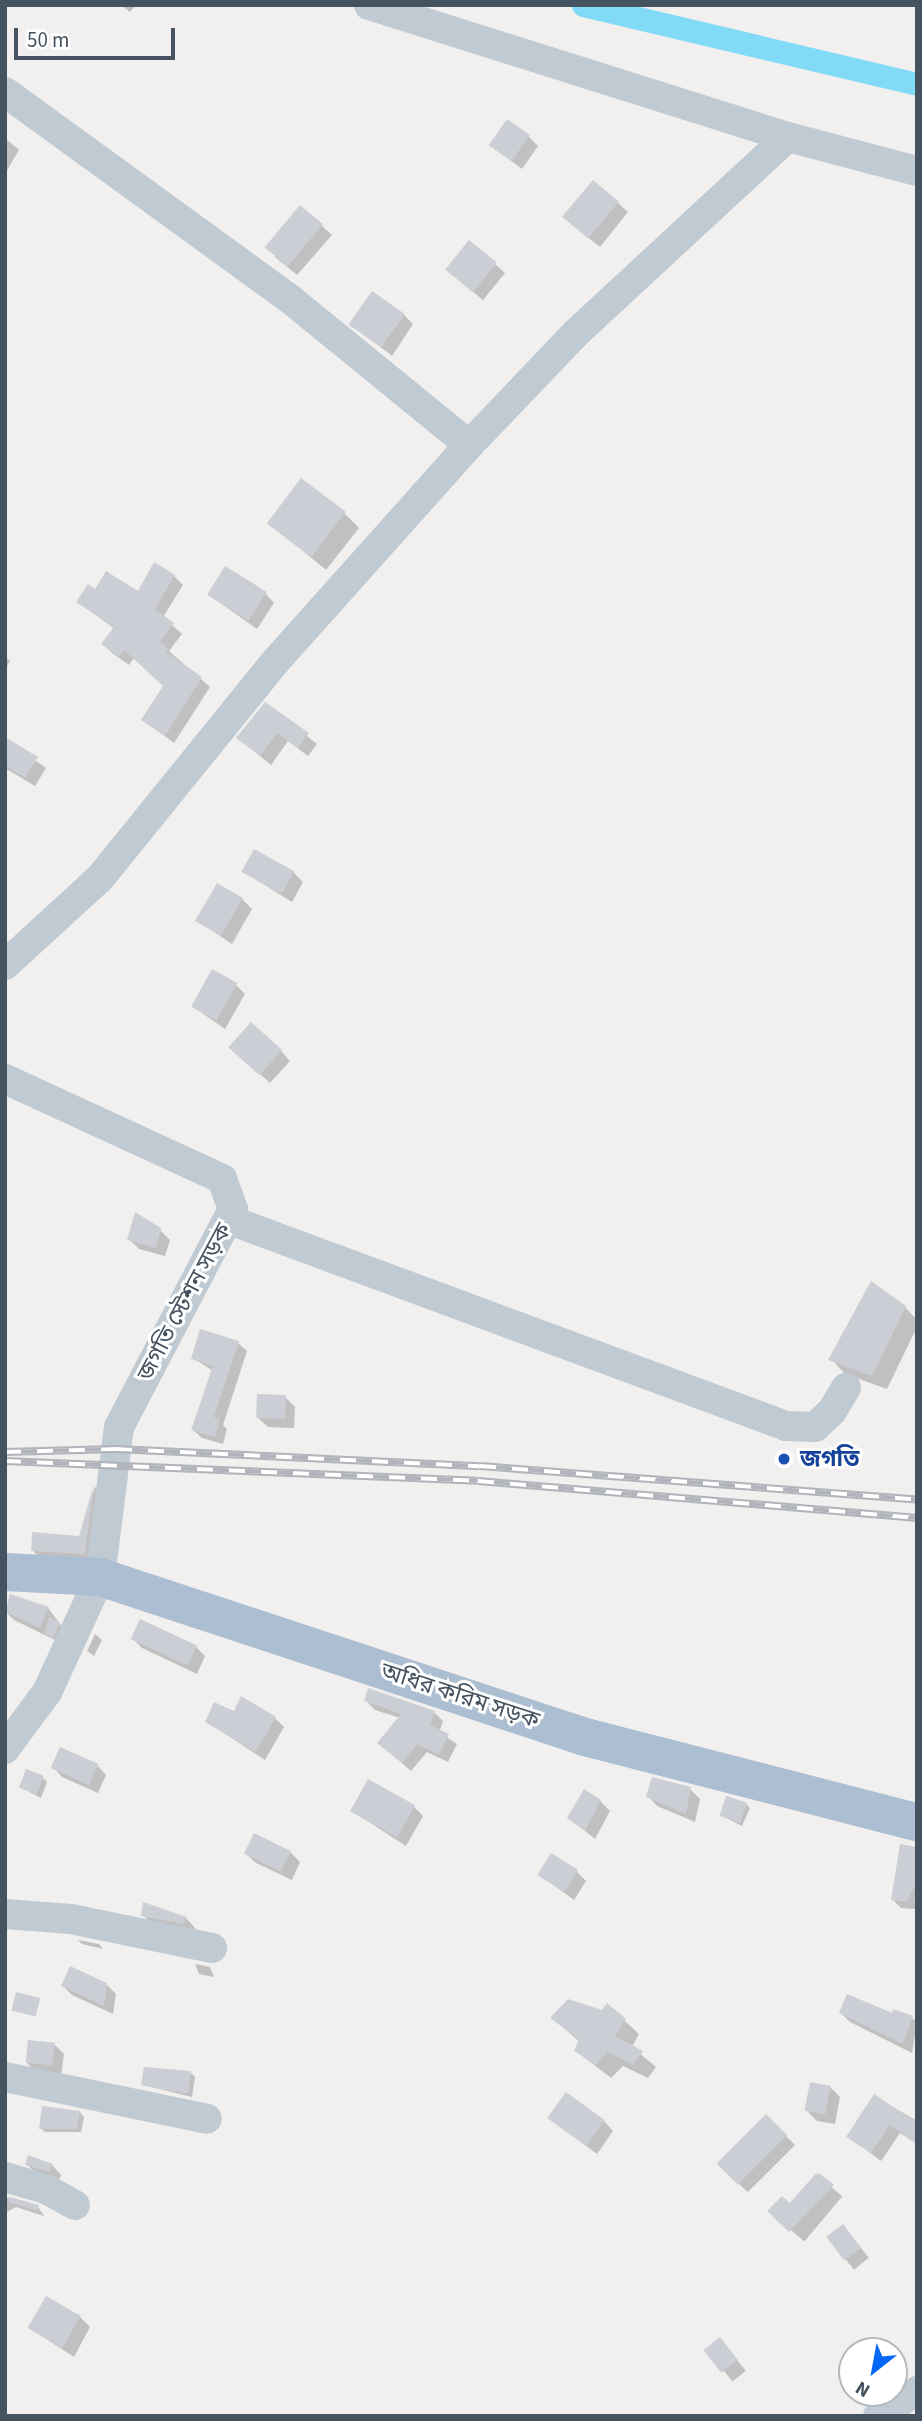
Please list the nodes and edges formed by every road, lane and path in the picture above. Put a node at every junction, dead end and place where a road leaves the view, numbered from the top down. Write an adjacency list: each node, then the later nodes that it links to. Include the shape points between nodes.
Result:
1 (369, 5): 3 (street)
2 (5, 92): 5 (street, via 290,299)
3 (788, 138): 4 (street); 5 (street, via 575,334)
4 (917, 171)
5 (469, 445): 6 (street, via 275,662 100,878)
6 (5, 965)
7 (5, 1079): 8 (street, জগতি স্টেশন সড়ক, via 222,1179 232,1198)
8 (230, 1220): 9 (street, via 786,1426 814,1427 832,1411); 11 (street, জগতি স্টেশন সড়ক, via 119,1427)
9 (846, 1388)
10 (5, 1572): 11 (main road, অধির করিম সড়ক)
11 (100, 1577): 12 (street, জগতি স্টেশন সড়ক, via 47,1692); 13 (main road, অধির করিম সড়ক, via 585,1737)
12 (5, 1749)
13 (917, 1822)
14 (5, 1914): 15 (street, via 71,1919)
15 (212, 1948)
16 (5, 2077): 17 (street)
17 (207, 2119)
18 (5, 2177): 19 (street, via 46,2189)
19 (75, 2205)
20 (917, 2391): 21 (street)
21 (878, 2416)

